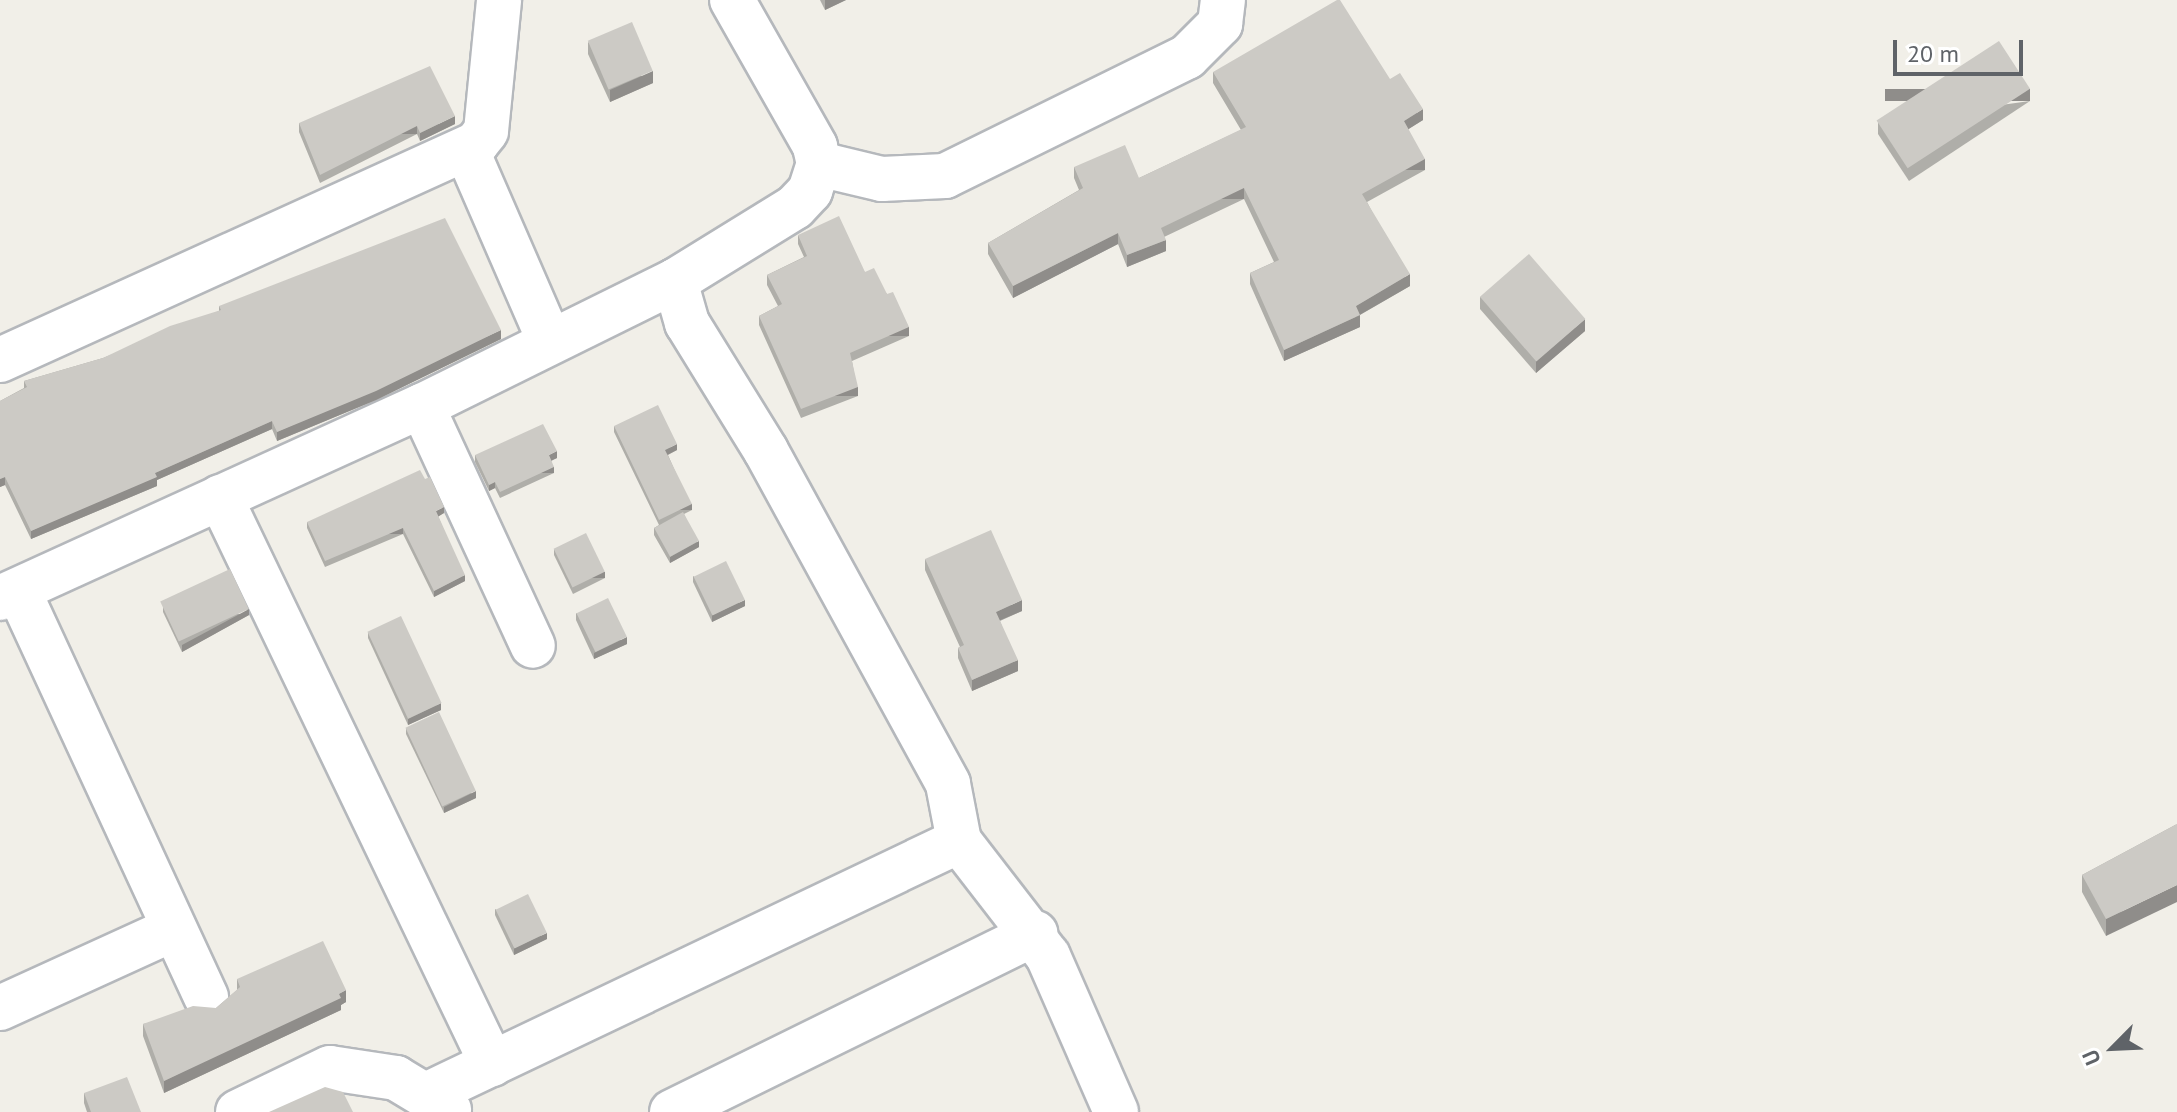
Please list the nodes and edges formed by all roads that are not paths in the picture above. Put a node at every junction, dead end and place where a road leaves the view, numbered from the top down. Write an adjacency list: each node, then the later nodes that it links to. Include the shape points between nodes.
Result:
1 (499, 0): 4 (street, via 486,131)
2 (732, 0): 5 (street, via 815,146)
3 (1223, 0): 5 (street, via 1220,24 1187,57 945,176 882,179)
4 (467, 151): 7 (street); 8 (street)
5 (819, 164): 6 (street, via 810,191 795,207)
6 (675, 281): 7 (street); 13 (street, via 687,323 766,451 948,784)
7 (550, 342): 9 (street)
8 (0, 360)
9 (422, 406): 10 (street); 12 (street)
10 (220, 497): 11 (street); 18 (street)
11 (10, 595): 14 (street)
12 (533, 646)
13 (959, 841): 15 (street); 18 (street)
14 (171, 930): 16 (street); 17 (street)
15 (1035, 933): 21 (street); 22 (street)
16 (206, 997)
17 (0, 1008)
18 (492, 1064): 19 (street)
19 (440, 1103): 20 (street, via 396,1078 330,1068)
20 (238, 1112)
21 (672, 1112)
22 (1116, 1112)

